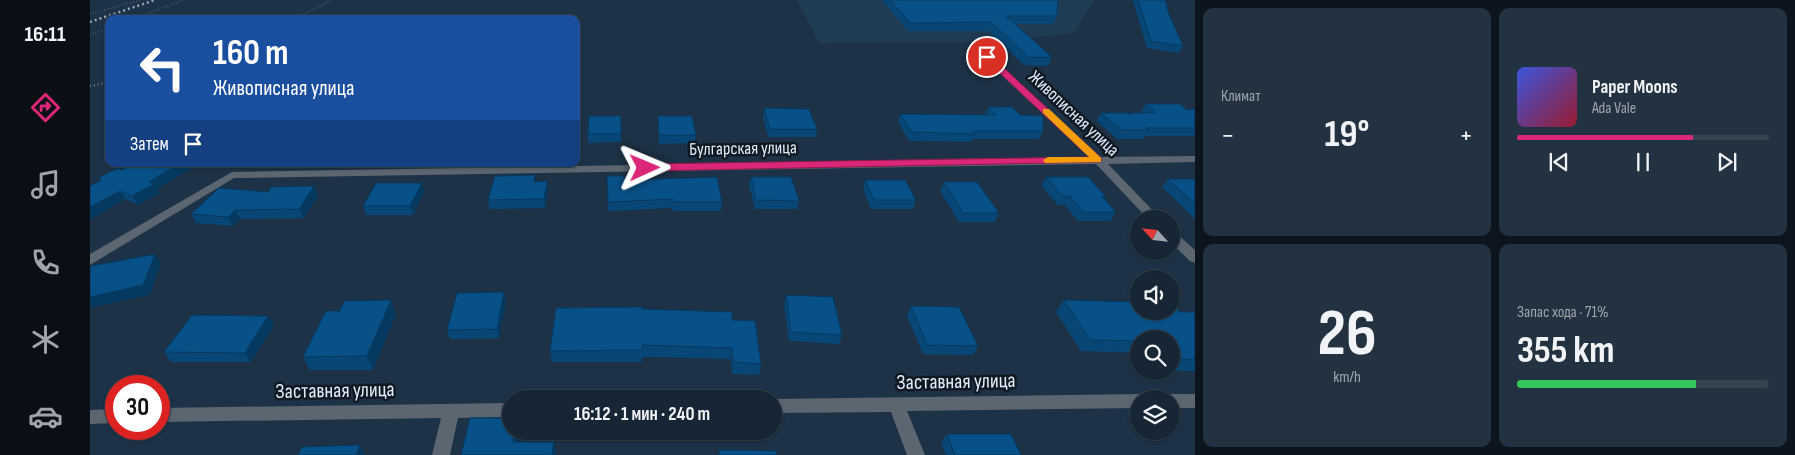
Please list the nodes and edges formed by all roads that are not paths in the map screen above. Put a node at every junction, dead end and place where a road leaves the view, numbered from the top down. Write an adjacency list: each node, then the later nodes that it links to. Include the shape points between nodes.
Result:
1 (987, 57): 3 (street, Живописная улица)
2 (1195, 159): 3 (street, Булгарская улица)
3 (1098, 160): 4 (street, Живописная улица); 7 (street, Булгарская улица, via 232,175)
4 (1146, 210)
5 (1180, 244): 6 (street)
6 (1195, 258)
7 (90, 260)
8 (1130, 401): 11 (street, Заставная улица)
9 (1180, 401): 10 (street)
10 (1195, 401)
11 (896, 404): 12 (street, Заставная улица); 19 (street)
12 (782, 406)
13 (502, 410): 14 (street, Заставная улица)
14 (451, 411): 15 (street, Заставная улица); 18 (street)
15 (170, 415)
16 (105, 416): 17 (street)
17 (90, 417)
18 (441, 455)
19 (916, 455)

